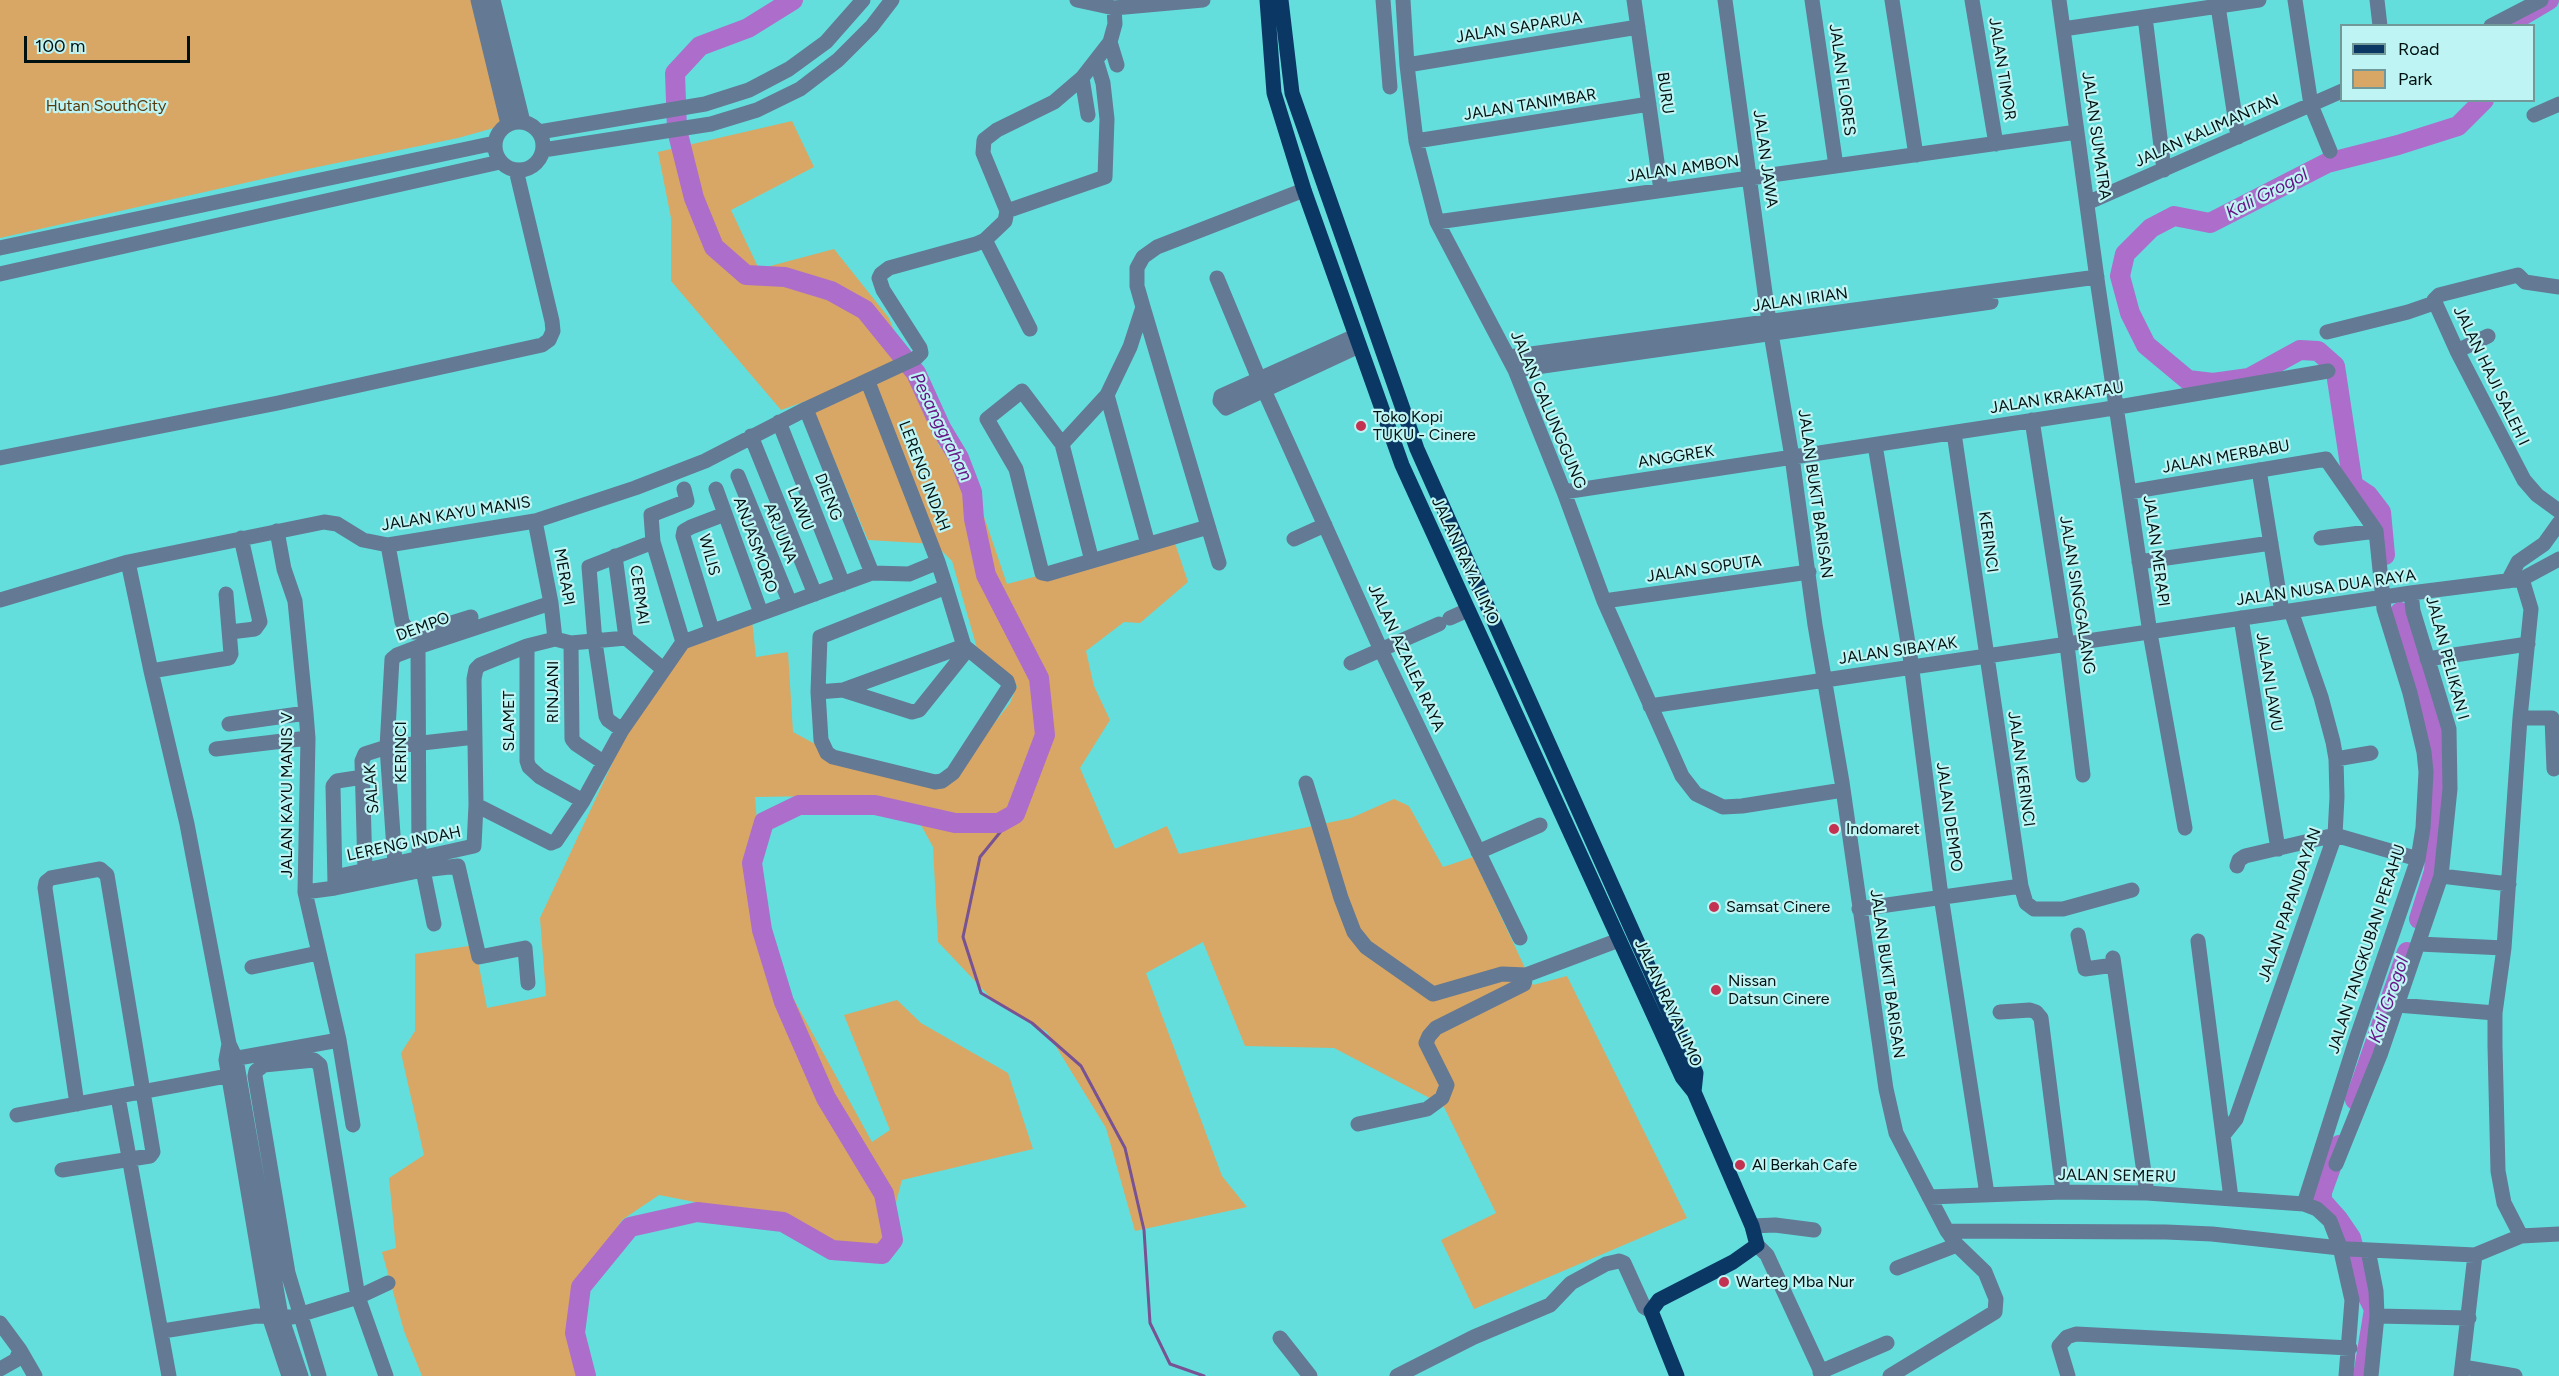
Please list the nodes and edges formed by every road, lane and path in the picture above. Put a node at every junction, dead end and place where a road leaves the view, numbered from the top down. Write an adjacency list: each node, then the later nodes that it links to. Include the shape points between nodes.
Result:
1 (478, 0): 40 (street)
2 (493, 0): 40 (street)
3 (863, 0): 41 (street, via 826,42 789,69 748,90 705,104)
4 (892, 0): 47 (street, via 838,60 800,89 757,110 711,124)
5 (1077, 0): 22 (street)
6 (1203, 0): 22 (street)
7 (1266, 0): 55 (main road, JALAN RAYA LIMO, via 1274,93)
8 (1281, 0): 135 (main road, JALAN RAYA LIMO, via 1295,104 1416,449)
9 (1383, 0): 33 (street)
10 (1403, 0): 31 (street, JALAN GALUNGGUNG)
11 (1634, 0): 26 (street, BURU)
12 (1725, 0): 54 (street, JALAN JAWA)
13 (1812, 0): 51 (street, JALAN FLORES)
14 (1892, 0): 49 (street)
15 (1972, 0): 46 (street, JALAN TIMOR)
16 (2059, 0): 27 (street, JALAN SUMATRA)
17 (2259, 0): 21 (street)
18 (2295, 0): 37 (street)
19 (2377, 0): 24 (street)
20 (2541, 0): 25 (street)
21 (2218, 6): 23 (street); 43 (street)
22 (1114, 8): 28 (street)
23 (2145, 17): 27 (street); 53 (street)
24 (2380, 24)
25 (2495, 24)
26 (1638, 27): 31 (street, JALAN SAPARUA); 35 (street, BURU)
27 (2063, 29): 42 (street, JALAN SUMATRA)
28 (1110, 42): 29 (street); 30 (street)
29 (1096, 60): 32 (street); 58 (street, via 1107,119 1105,177)
30 (1117, 65)
31 (1407, 65): 44 (street, JALAN GALUNGGUNG)
32 (1082, 78): 38 (street); 58 (street, via 1054,102 997,130 981,145)
33 (1390, 87)
34 (2340, 93): 37 (street, JALAN KALIMANTAN)
35 (1649, 104): 44 (street, JALAN TANIMBAR); 56 (street, BURU)
36 (2559, 104): 39 (street)
37 (2311, 105): 43 (street, JALAN KALIMANTAN); 48 (street)
38 (1088, 115)
39 (2534, 115)
40 (516, 123): 41 (street); 45 (street, via 502,129)
41 (539, 132): 47 (street)
42 (2077, 132): 46 (street, JALAN AMBON); 57 (street, JALAN SUMATRA)
43 (2238, 137): 53 (street, JALAN KALIMANTAN)
44 (1416, 141): 59 (street, JALAN GALUNGGUNG)
45 (495, 143): 50 (street); 61 (street)
46 (1995, 144): 49 (street, JALAN AMBON)
47 (543, 150): 52 (street, via 534,166)
48 (2330, 151)
49 (1916, 155): 51 (street, JALAN AMBON)
50 (500, 162): 52 (street); 62 (street)
51 (1836, 166): 54 (street, JALAN AMBON)
52 (516, 170): 88 (street, via 552,321 553,331 542,345)
53 (2164, 170): 57 (street, JALAN KALIMANTAN)
54 (1750, 178): 56 (street, JALAN AMBON); 68 (street, JALAN JAWA)
55 (1304, 190): 67 (street, via 1151,250 1136,271); 72 (main road, JALAN RAYA LIMO)
56 (1661, 190): 59 (street, JALAN AMBON)
57 (2087, 203): 64 (street, JALAN SUMATRA)
58 (1007, 211): 60 (street, via 1005,221)
59 (1437, 222): 74 (street, JALAN GALUNGGUNG)
60 (981, 242): 69 (street); 76 (street, via 889,268 881,274 883,290 921,352)
61 (0, 248)
62 (0, 274)
63 (1217, 278): 77 (street, JALAN AZALEA RAYA)
64 (2098, 282): 68 (street, JALAN IRIAN); 79 (street, JALAN MERAPI)
65 (2559, 287): 66 (street, JALAN HAJI SALEH I, via 2526,282 2518,274 2439,295)
66 (2434, 303): 70 (street); 73 (street, JALAN HAJI SALEH I)
67 (1143, 307): 78 (street, via 1130,347); 100 (street)
68 (1771, 328): 74 (street, JALAN IRIAN); 87 (street, JALAN BUKIT BARISAN)
69 (1024, 329)
70 (2328, 332)
71 (2488, 336): 73 (street)
72 (1357, 341): 77 (street); 130 (main road, JALAN RAYA LIMO, via 1402,465)
73 (2457, 351): 95 (street, JALAN HAJI SALEH I, via 2524,480)
74 (1512, 363): 93 (street, JALAN GALUNGGUNG)
75 (2328, 371): 79 (street, JALAN KRAKATAU)
76 (868, 382): 80 (street, JALAN KAYU MANIS); 114 (street, LERENG INDAH)
77 (1262, 385): 99 (street, JALAN AZALEA RAYA)
78 (1107, 395): 85 (street); 108 (street)
79 (2116, 407): 81 (street, JALAN KRAKATAU); 94 (street, JALAN MERAPI)
80 (806, 409): 82 (street, JALAN KAYU MANIS); 118 (street)
81 (2032, 420): 83 (street, JALAN KRAKATAU); 146 (street, JALAN SINGGALANG)
82 (779, 422): 84 (street, JALAN KAYU MANIS); 120 (street, DIENG)
83 (1954, 433): 86 (street, JALAN KRAKATAU); 151 (street, KERINCI)
84 (751, 436): 97 (street, JALAN KAYU MANIS, via 705,461); 124 (street, LAWU)
85 (1062, 444): 112 (street); 112 (street, via 1022,391 987,419 1016,468 1040,570 1047,574)
86 (1875, 445): 87 (street, JALAN KRAKATAU); 154 (street, JALAN DEMPO)
87 (1792, 457): 93 (street, ANGGREK); 117 (street, JALAN BUKIT BARISAN)
88 (0, 458)
89 (2259, 470): 94 (street, JALAN MERBABU); 102 (street, JALAN MERBABU, via 2328,460); 107 (street, JALAN PAPANDAYAN)
90 (738, 476): 129 (street, ARJUNA)
91 (684, 489): 106 (street, via 687,501 651,515)
92 (716, 489): 96 (street, ANJASMORO)
93 (1564, 492): 127 (street, JALAN GALUNGGUNG)
94 (2129, 492): 116 (street, JALAN MERAPI)
95 (2559, 511)
96 (725, 514): 132 (street, ANJASMORO); 136 (street, WILIS, via 691,527 682,536)
97 (535, 521): 109 (street, JALAN KAYU MANIS); 128 (street, MERAPI)
98 (2559, 523): 119 (street, via 2544,544 2518,562)
99 (1325, 525): 104 (street); 150 (street, JALAN AZALEA RAYA)
100 (1208, 526): 108 (street); 115 (street)
101 (277, 531): 103 (street, JALAN KAYU MANIS); 109 (street, JALAN KAYU MANIS, via 330,522 363,540); 161 (street, JALAN KAYU MANIS V, via 295,601)
102 (2376, 531): 105 (street); 125 (street, JALAN TANGKUBAN PERAHU)
103 (242, 538): 113 (street, JALAN KAYU MANIS); 137 (street, via 260,622 255,628)
104 (1293, 538)
105 (2321, 538)
106 (653, 542): 110 (street); 143 (street)
107 (2271, 543): 116 (street); 131 (street, JALAN PAPANDAYAN)
108 (1148, 544): 112 (street)
109 (388, 545): 133 (street, via 406,629 423,632)
110 (615, 556): 140 (street, CERMAI); 142 (street, via 589,567)
111 (2559, 559): 119 (street, JALAN NUSA DUA RAYA)
112 (1092, 561)
113 (128, 562): 126 (street, JALAN KAYU MANIS); 156 (street)
114 (938, 562): 118 (street, via 909,574); 121 (street, LERENG INDAH)
115 (1219, 562)
116 (2139, 562): 138 (street, JALAN MERAPI)
117 (1809, 572): 127 (street, JALAN SOPUTA); 157 (street, JALAN BUKIT BARISAN)
118 (872, 573): 120 (street)
119 (2515, 580): 122 (street, JALAN NUSA DUA RAYA); 145 (street, via 2531,609)
120 (843, 584): 124 (street)
121 (946, 586): 149 (street, LERENG INDAH); 159 (street, via 822,635 818,639)
122 (2411, 593): 125 (street, JALAN NUSA DUA RAYA); 152 (street, JALAN PELIKAN I)
123 (226, 594): 137 (street)
124 (815, 594): 129 (street)
125 (2382, 597): 131 (street, JALAN NUSA DUA RAYA); 186 (street, JALAN TANGKUBAN PERAHU, via 2424,752 2425,801)
126 (0, 600)
127 (1604, 601): 160 (street, JALAN GALUNGGUNG)
128 (551, 603): 141 (street, MERAPI); 148 (street, DEMPO)
129 (790, 603): 132 (street)
130 (1468, 610): 139 (main road, JALAN RAYA LIMO); 150 (street)
131 (2286, 611): 134 (street, JALAN NUSA DUA RAYA); 172 (street, JALAN PAPANDAYAN, via 2321,697)
132 (761, 613): 136 (street)
133 (471, 617)
134 (2241, 618): 138 (street, JALAN NUSA DUA RAYA); 184 (street, JALAN LAWU)
135 (1496, 628): 139 (main road); 198 (main road, JALAN RAYA LIMO)
136 (712, 630): 143 (street)
137 (230, 632): 156 (street, via 231,654 225,660)
138 (2150, 633): 146 (street, JALAN SIBAYAK); 182 (street, JALAN MERAPI)
139 (1480, 635): 198 (main road, JALAN RAYA LIMO)
140 (627, 638): 142 (street); 155 (street)
141 (555, 639): 144 (street); 147 (street, LERENG INDAH)
142 (595, 642): 144 (street); 164 (street, via 606,718)
143 (683, 642): 155 (street, LERENG INDAH)
144 (571, 643): 173 (street, RINJANI, via 572,739)
145 (2528, 644): 152 (street); 162 (street)
146 (2067, 645): 151 (street, JALAN SIBAYAK); 175 (street, JALAN SINGGALANG)
147 (526, 646): 165 (street, LERENG INDAH, via 476,669); 179 (street, SLAMET, via 529,767)
148 (418, 647): 167 (street, KERINCI); 169 (street, DEMPO, via 396,655 391,663)
149 (966, 648): 158 (street); 158 (street, via 919,710 912,712); 159 (street, via 1007,681 1009,687 953,773 942,781 827,753 821,740)
150 (1381, 650): 153 (street); 185 (street, JALAN AZALEA RAYA)
151 (1987, 657): 154 (street, JALAN SIBAYAK); 194 (street, JALAN KERINCI)
152 (2427, 659): 191 (street, JALAN PELIKAN I, via 2444,711 2450,749)
153 (1351, 663)
154 (1910, 668): 157 (street, JALAN SIBAYAK); 197 (street, JALAN DEMPO)
155 (663, 669): 164 (street, LERENG INDAH)
156 (151, 671): 215 (street, via 187,824)
157 (1824, 679): 160 (street, JALAN SIBAYAK); 178 (street, JALAN BUKIT BARISAN)
158 (843, 690): 159 (street)
159 (818, 692)
160 (1650, 706): 178 (street, JALAN GALUNGGUNG, via 1682,776 1696,794 1723,807)
161 (306, 713): 163 (street); 166 (street, JALAN KAYU MANIS V)
162 (2520, 718): 168 (street, via 2551,717); 193 (street)
163 (229, 724)
164 (622, 730): 173 (street, LERENG INDAH)
165 (475, 737): 167 (street); 180 (street, LERENG INDAH)
166 (308, 738): 170 (street); 196 (street, JALAN KAYU MANIS V)
167 (420, 744): 169 (street); 188 (street, KERINCI)
168 (2557, 745): 174 (street)
169 (387, 747): 176 (street, via 365,754); 187 (street, SALAK)
170 (216, 749)
171 (2371, 753): 172 (street)
172 (2336, 759): 183 (street, JALAN PAPANDAYAN)
173 (603, 762): 179 (street, LERENG INDAH)
174 (2554, 768)
175 (2083, 775)
176 (363, 777): 190 (street); 192 (street, via 337,781 333,786)
177 (1306, 783): 209 (street, via 1341,898 1354,932 1366,947 1433,994 1502,974)
178 (1843, 790): 199 (street, JALAN BUKIT BARISAN)
179 (582, 801): 180 (street, LERENG INDAH, via 551,843)
180 (476, 805): 188 (street, LERENG INDAH, via 474,846)
181 (1540, 825): 185 (street)
182 (2185, 828)
183 (2335, 835): 184 (street); 186 (street); 223 (street, JALAN PAPANDAYAN, via 2236,1119)
184 (2278, 849): 189 (street, via 2245,856)
185 (1478, 852): 202 (street, JALAN AZALEA RAYA)
186 (2418, 859): 232 (street, JALAN TANGKUBAN PERAHU)
187 (395, 864): 188 (street, LERENG INDAH); 190 (street, LERENG INDAH)
188 (421, 864): 192 (street); 200 (street, KERINCI); 210 (street, via 458,866 479,957 525,948)
189 (2237, 866)
190 (365, 870): 192 (street, LERENG INDAH)
191 (2441, 876): 193 (street); 205 (street, JALAN PELIKAN I)
192 (335, 882): 196 (street)
193 (2509, 884): 206 (street)
194 (2021, 885): 195 (street, via 2026,903 2034,909 2073,907); 197 (street)
195 (2132, 890)
196 (305, 892): 207 (street, JALAN KAYU MANIS V)
197 (1941, 896): 199 (street); 229 (street, JALAN DEMPO)
198 (1612, 906): 203 (main road, JALAN RAYA LIMO); 217 (main road, JALAN RAYA LIMO, via 1696,1073)
199 (1859, 909): 230 (street, JALAN BUKIT BARISAN, via 1891,1116)
200 (434, 924)
201 (2078, 935): 228 (street, via 2085,969 2113,962)
202 (1520, 938)
203 (1619, 940): 209 (street); 217 (main road, JALAN RAYA LIMO, via 1682,1077)
204 (2198, 941): 223 (street)
205 (2420, 944): 206 (street); 211 (street, JALAN PELIKAN I)
206 (2504, 948): 213 (street)
207 (318, 953): 208 (street); 214 (street, JALAN KAYU MANIS V)
208 (252, 967)
209 (1526, 975): 221 (street, via 1524,984 1436,1028 1429,1036 1426,1043 1447,1085 1442,1098 1427,1109)
210 (528, 983)
211 (2397, 1005): 213 (street); 225 (street, JALAN PELIKAN I)
212 (2000, 1012): 227 (street, via 2030,1010 2041,1018)
213 (2496, 1013): 237 (street, via 2499,1180 2504,1203)
214 (339, 1040): 215 (street); 222 (street, JALAN KAYU MANIS V)
215 (233, 1067): 216 (street); 248 (street)
216 (142, 1092): 218 (street); 219 (street, via 107,875 100,869 51,878 45,888); 224 (street, via 152,1155)
217 (1694, 1092): 233 (main road)
218 (118, 1096): 219 (street); 224 (street)
219 (77, 1104): 220 (street)
220 (17, 1115)
221 (1358, 1124)
222 (353, 1125)
223 (2224, 1134): 231 (street)
224 (129, 1159): 226 (street); 252 (street)
225 (2336, 1164)
226 (62, 1170)
227 (2063, 1192): 228 (street, JALAN SEMERU); 229 (street, JALAN SEMERU)
228 (2147, 1192): 231 (street, JALAN SEMERU)
229 (1987, 1194): 230 (street, JALAN SEMERU)
230 (1929, 1197): 235 (street, JALAN BUKIT BARISAN)
231 (2231, 1198): 232 (street, JALAN SEMERU)
232 (2304, 1204): 240 (street, via 2327,1217)
233 (1752, 1226): 234 (street); 238 (main road)
234 (1814, 1230)
235 (1947, 1231): 239 (street, JALAN BUKIT BARISAN); 240 (street, via 2177,1232)
236 (2559, 1234): 237 (street)
237 (2521, 1236): 242 (street)
238 (1757, 1245): 246 (main road, via 1733,1262 1659,1300); 259 (street, via 1767,1255)
239 (1957, 1245): 243 (street); 269 (street, JALAN BUKIT BARISAN, via 1985,1272 1996,1299 1995,1312)
240 (2345, 1248): 241 (street); 255 (street, via 2352,1300)
241 (2367, 1250): 242 (street); 249 (street)
242 (2475, 1255): 250 (street)
243 (1897, 1268)
244 (388, 1283): 245 (street)
245 (358, 1297): 247 (street); 247 (street, via 320,1065 315,1060 264,1065 255,1077 288,1274); 265 (street)
246 (1651, 1311): 267 (street, via 1644,1307 1624,1263 1606,1264 1571,1283 1550,1305); 268 (main road)
247 (300, 1315): 248 (street); 264 (street)
248 (275, 1316): 252 (street); 262 (street); 263 (street)
249 (2381, 1316): 250 (street); 272 (street)
250 (2469, 1318): 258 (street)
251 (0, 1323): 256 (street)
252 (163, 1331): 261 (street)
253 (1280, 1338): 266 (street)
254 (1887, 1343): 259 (street)
255 (2350, 1348): 270 (street, via 2076,1334 2059,1346); 271 (street)
256 (20, 1350): 257 (street, via 16,1360); 260 (street)
257 (0, 1369)
258 (2462, 1371): 273 (street)
259 (1822, 1374)
260 (34, 1376)
261 (169, 1376)
262 (289, 1376)
263 (301, 1376)
264 (319, 1376)
265 (386, 1376)
266 (1310, 1376)
267 (1397, 1376)
268 (1677, 1376)
269 (1890, 1376)
270 (2068, 1376)
271 (2346, 1376)
272 (2371, 1376)
273 (2515, 1376)

